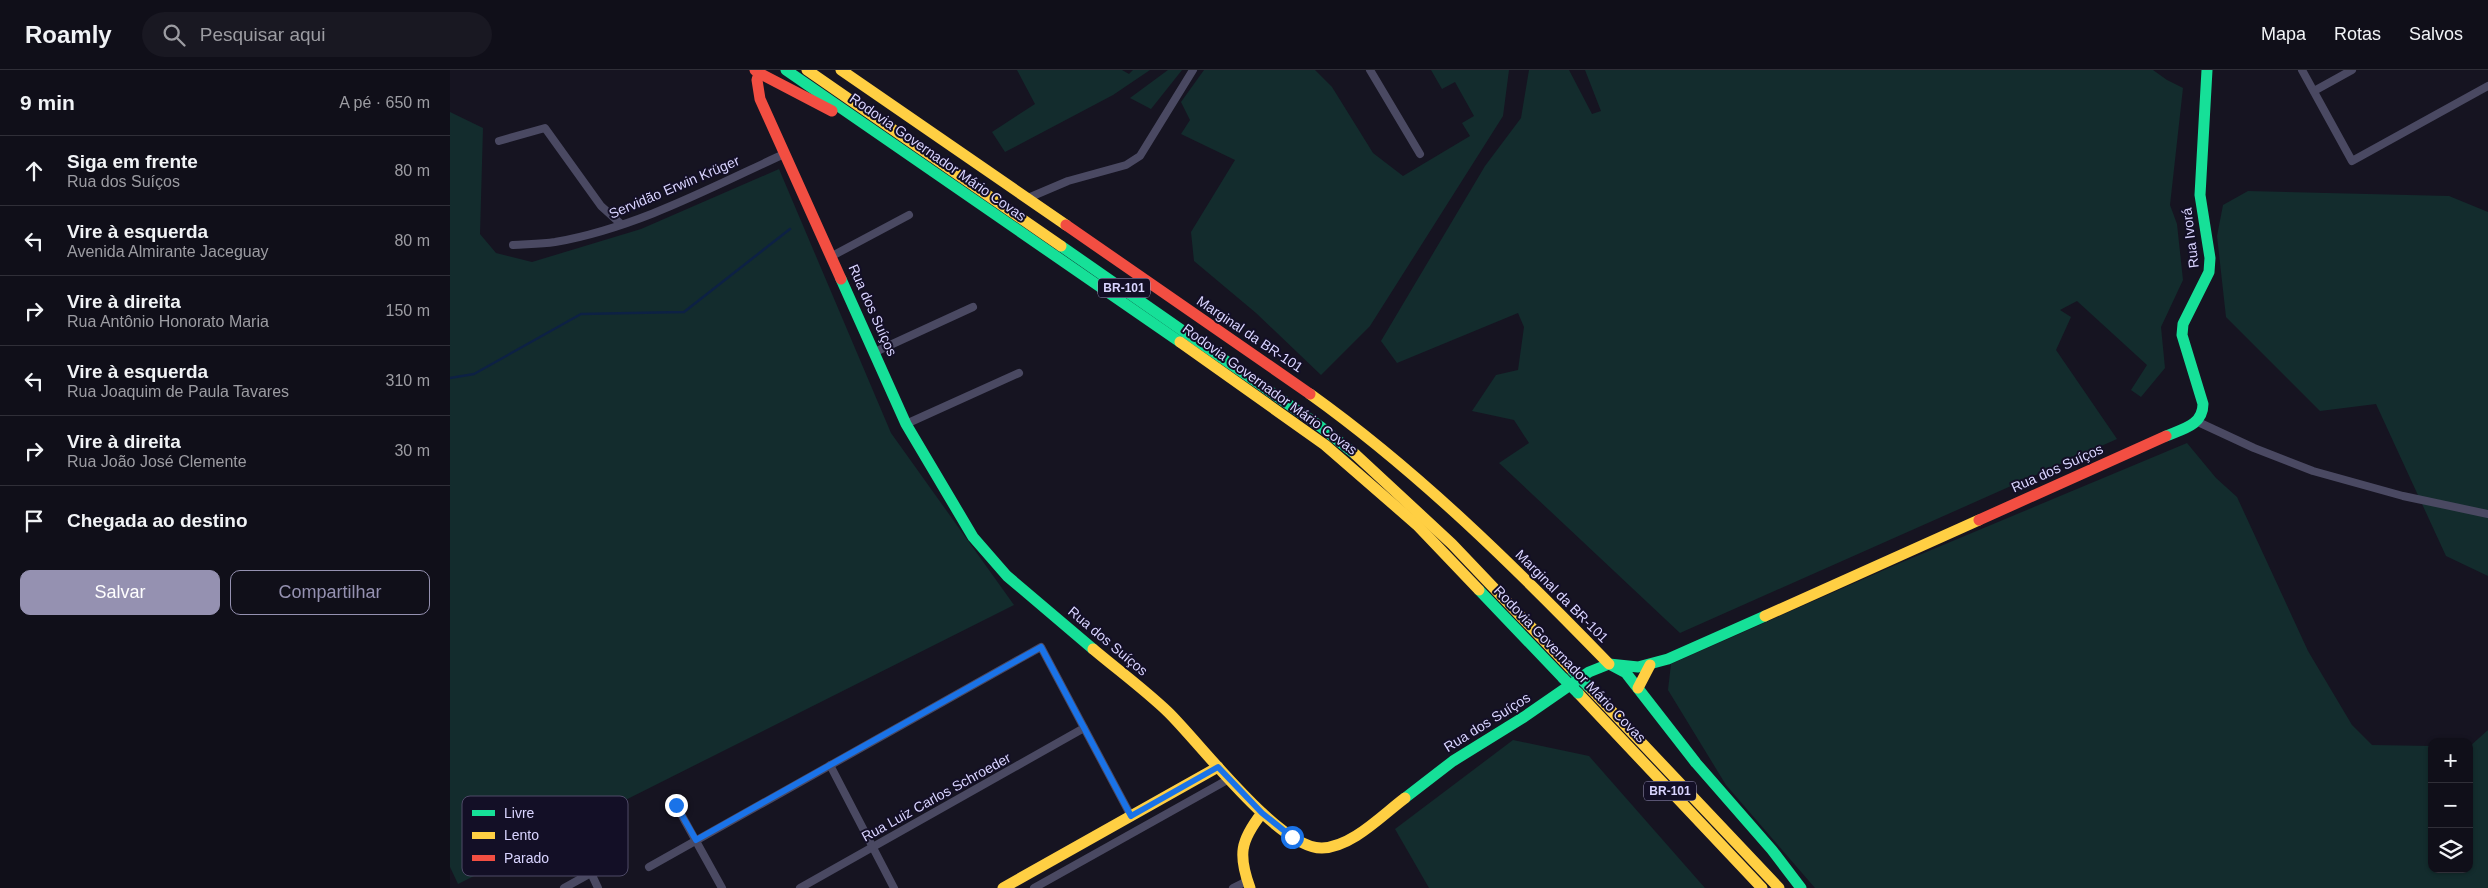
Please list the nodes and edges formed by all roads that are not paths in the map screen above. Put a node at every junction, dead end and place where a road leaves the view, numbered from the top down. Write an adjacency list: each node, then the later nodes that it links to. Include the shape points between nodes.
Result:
1 (786, 70): 12 (main road, Rodovia Governador Mário Covas / BR-101)
2 (807, 70): 29 (main road, Rodovia Governador Mário Covas / BR-101, via 1322,427 1429,520)
3 (841, 70): 16 (main road, Marginal da BR-101)
4 (1193, 70): 16 (street, via 1140,156 1126,164 1068,180)
5 (1370, 70): 15 (street)
6 (2207, 70): 24 (main road, Rua Ivorá, via 2200,195 2210,258 2209,272 2183,324 2182,335 2203,404 2203,414)
7 (2302, 70): 11 (street)
8 (2352, 70): 11 (street)
9 (757, 72): 12 (main road); 14 (main road, Rua dos Suíços, via 760,99)
10 (2488, 86): 11 (street, via 2352,162)
11 (2314, 91)
12 (889, 140): 29 (main road, Rodovia Governador Mário Covas / BR-101, via 1325,445 1417,525)
13 (499, 141): 18 (street, via 545,128 602,206)
14 (784, 154): 18 (street, Servidão Erwin Krüger); 20 (main road, Rua dos Suíços)
15 (1420, 154)
16 (1028, 198): 27 (main road, Marginal da BR-101, via 1283,374 1355,429 1499,554)
17 (909, 215): 20 (street)
18 (621, 224): 19 (street, Servidão Erwin Krüger, via 552,243)
19 (513, 245)
20 (832, 256): 22 (main road, Rua dos Suíços)
21 (973, 307): 22 (street)
22 (875, 352): 25 (main road, Rua dos Suíços)
23 (1019, 373): 25 (street)
24 (2198, 422): 26 (street, via 2313,471 2403,496); 28 (main road, Rua dos Suíços)
25 (906, 424): 33 (main road, Rua dos Suíços, via 973,537 996,566 1168,712)
26 (2488, 514)
27 (1608, 664): 28 (main road, Rua dos Suíços, via 1629,668); 30 (main road, Marginal da BR-101, via 1626,673); 36 (main road, Rua dos Suíços, via 1588,672 1524,717 1452,761 1337,846 1320,848 1304,844)
28 (1650, 665): 30 (main road)
29 (1568, 674): 52 (main road, Rodovia Governador Mário Covas / BR-101, bridge, via 1578,693); 53 (main road, Rodovia Governador Mário Covas / BR-101, bridge, via 1588,686)
30 (1638, 688): 54 (main road, Marginal da BR-101)
31 (1084, 728): 32 (street, via 1041,647); 37 (street); 39 (street, Rua Luiz Carlos Schroeder)
32 (830, 765): 38 (street); 39 (street)
33 (1218, 767): 34 (main road, Rua dos Suíços); 37 (main road)
34 (1229, 779): 36 (main road, Rua dos Suíços); 50 (street)
35 (676, 805): 38 (street)
36 (1262, 813): 43 (main road, via 1242,843)
37 (1131, 816): 49 (main road)
38 (696, 840): 40 (street); 46 (street)
39 (873, 847): 47 (street, Rua Luiz Carlos Schroeder); 48 (street)
40 (649, 867)
41 (586, 876): 44 (street)
42 (592, 876): 45 (street)
43 (1248, 884): 51 (street)
44 (564, 888)
45 (598, 888)
46 (722, 888)
47 (800, 888)
48 (894, 888)
49 (1003, 888)
50 (1034, 888)
51 (1233, 888)
52 (1762, 888)
53 (1779, 888)
54 (1801, 888)

